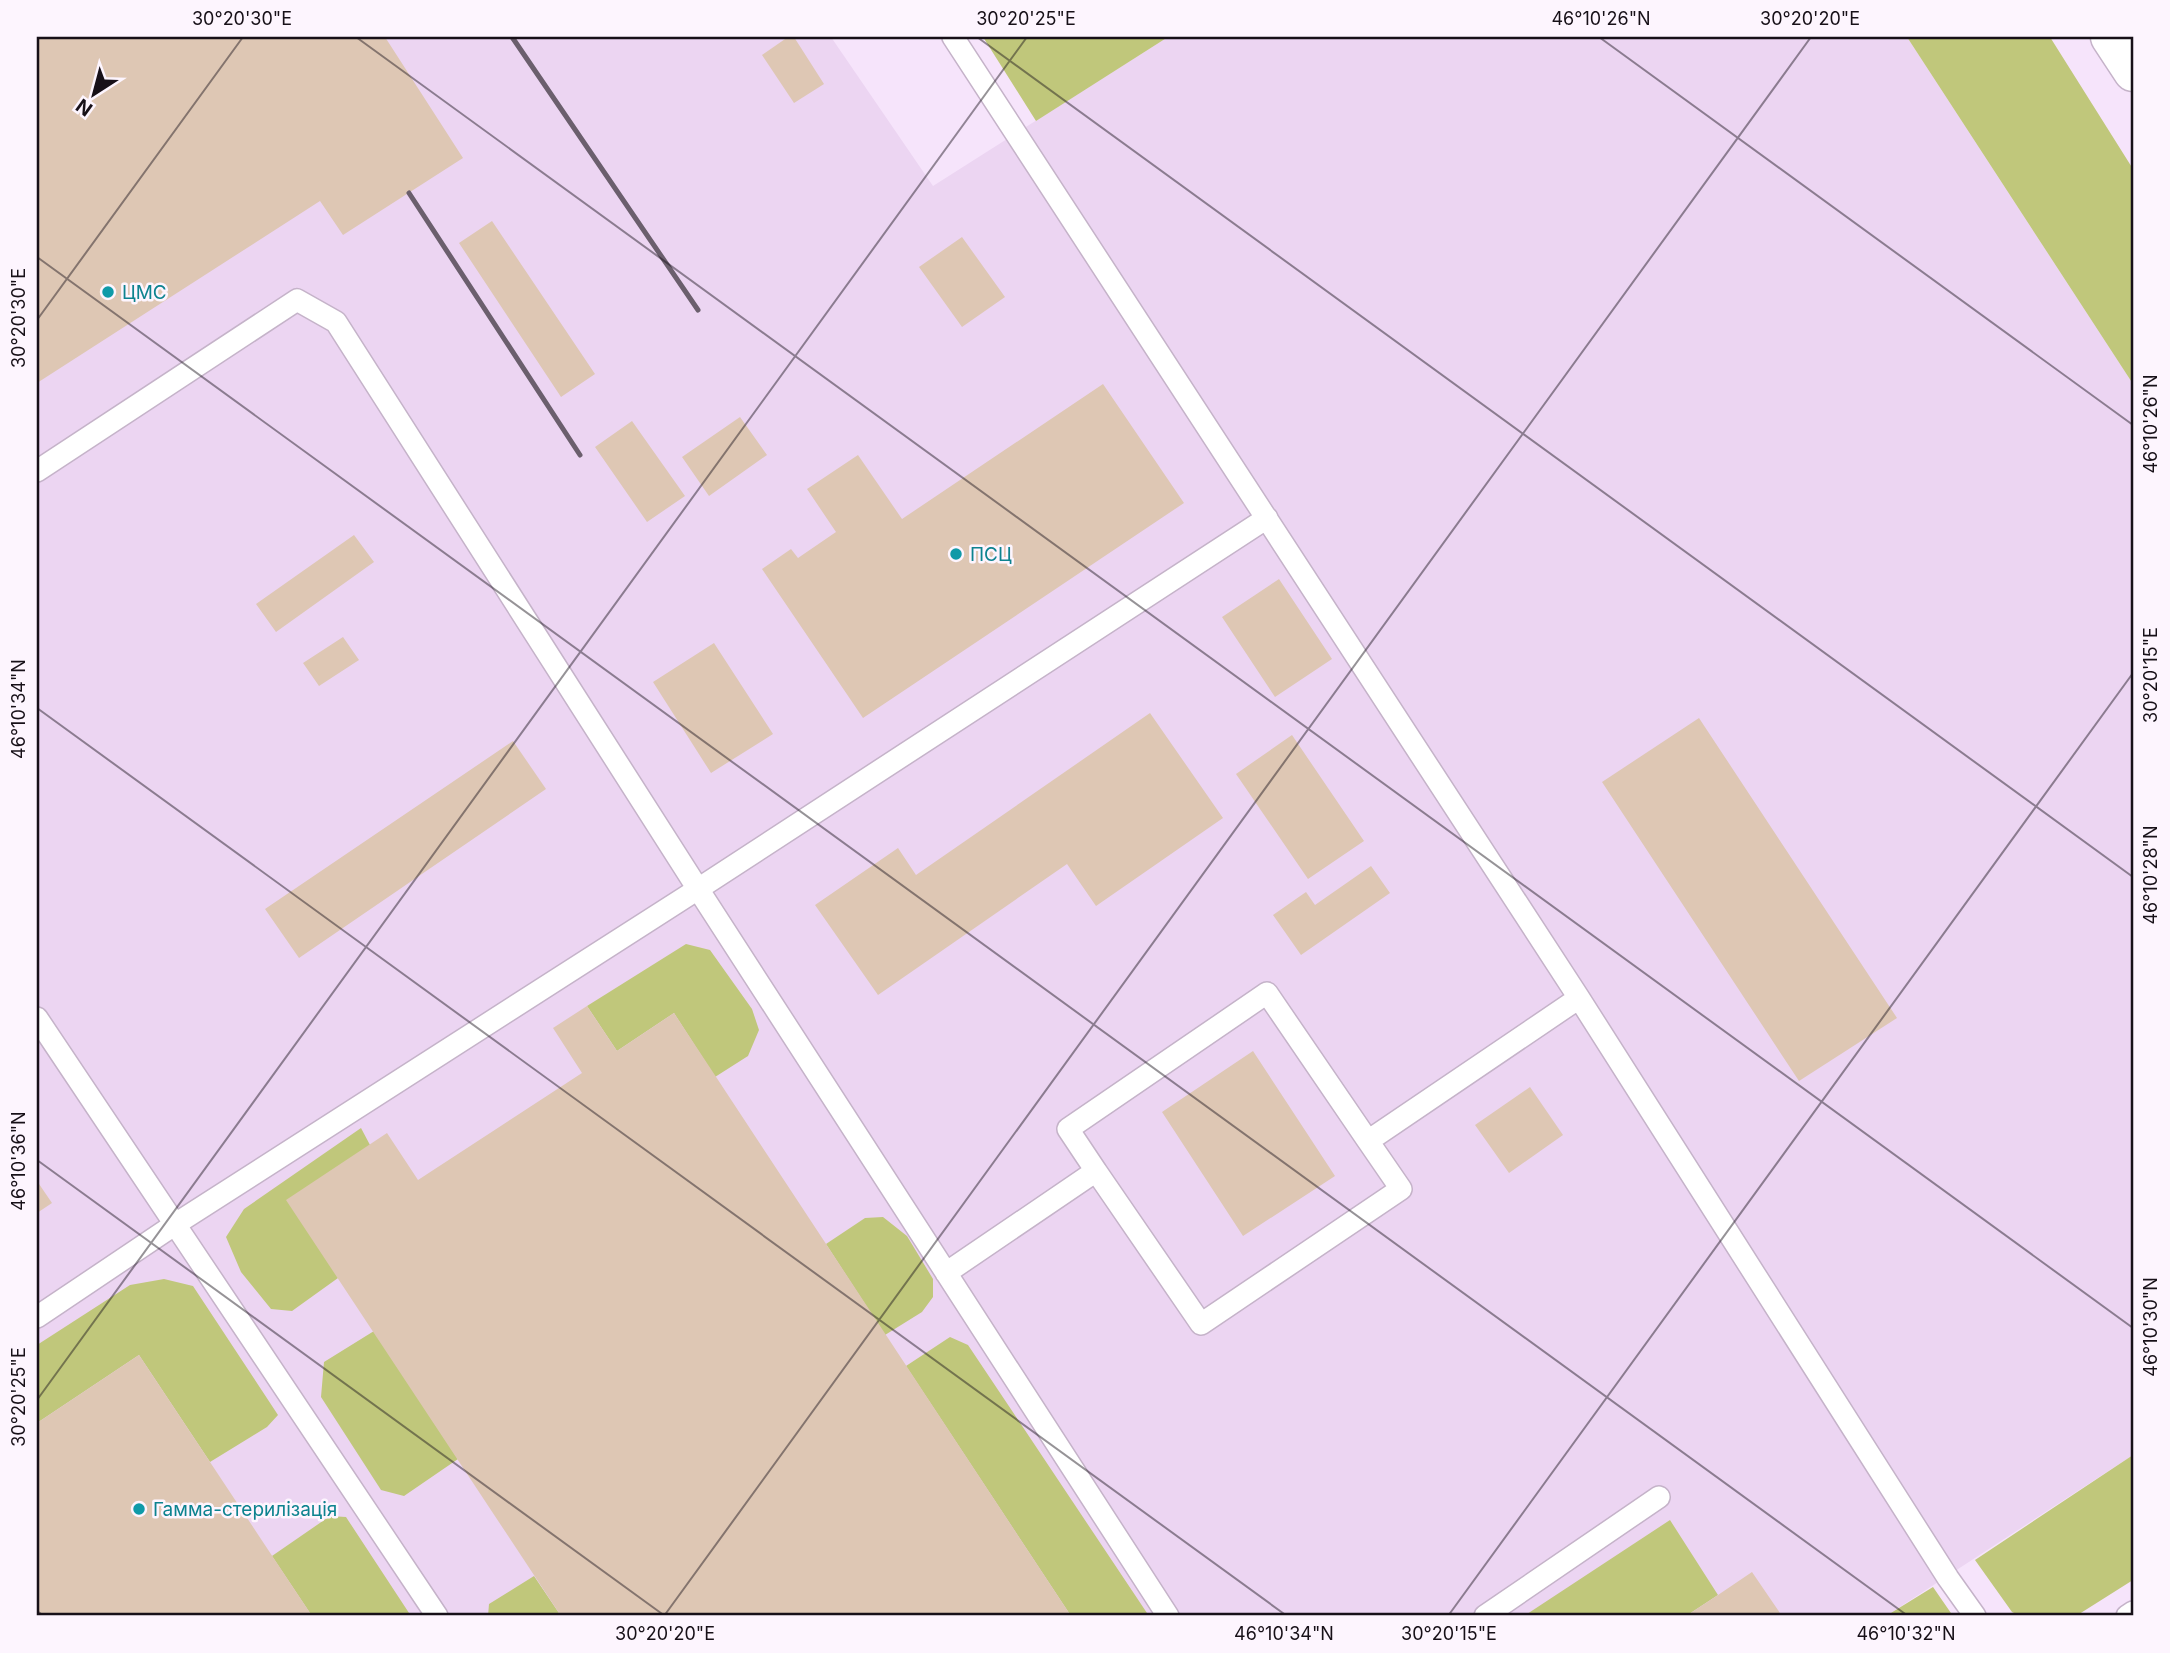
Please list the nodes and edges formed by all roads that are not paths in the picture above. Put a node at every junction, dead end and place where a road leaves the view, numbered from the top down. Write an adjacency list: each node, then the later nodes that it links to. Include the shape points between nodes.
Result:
1 (953, 37): 5 (lane)
2 (2110, 37): 3 (street)
3 (2133, 72)
4 (37, 471): 6 (lane, via 297,300 336,322)
5 (1267, 518): 6 (lane); 7 (lane)
6 (698, 890): 11 (lane); 12 (lane)
7 (1579, 998): 9 (lane); 19 (lane)
8 (37, 1018): 11 (lane)
9 (1368, 1141): 10 (lane, via 1267,993 1068,1129); 10 (lane, via 1401,1189 1202,1324)
10 (1096, 1171): 12 (lane)
11 (174, 1225): 13 (lane); 16 (lane)
12 (946, 1273): 17 (lane)
13 (37, 1317)
14 (1659, 1497): 18 (lane)
15 (2133, 1612): 20 (lane)
16 (437, 1616)
17 (1168, 1616)
18 (1485, 1616)
19 (1975, 1616)
20 (2127, 1616)

